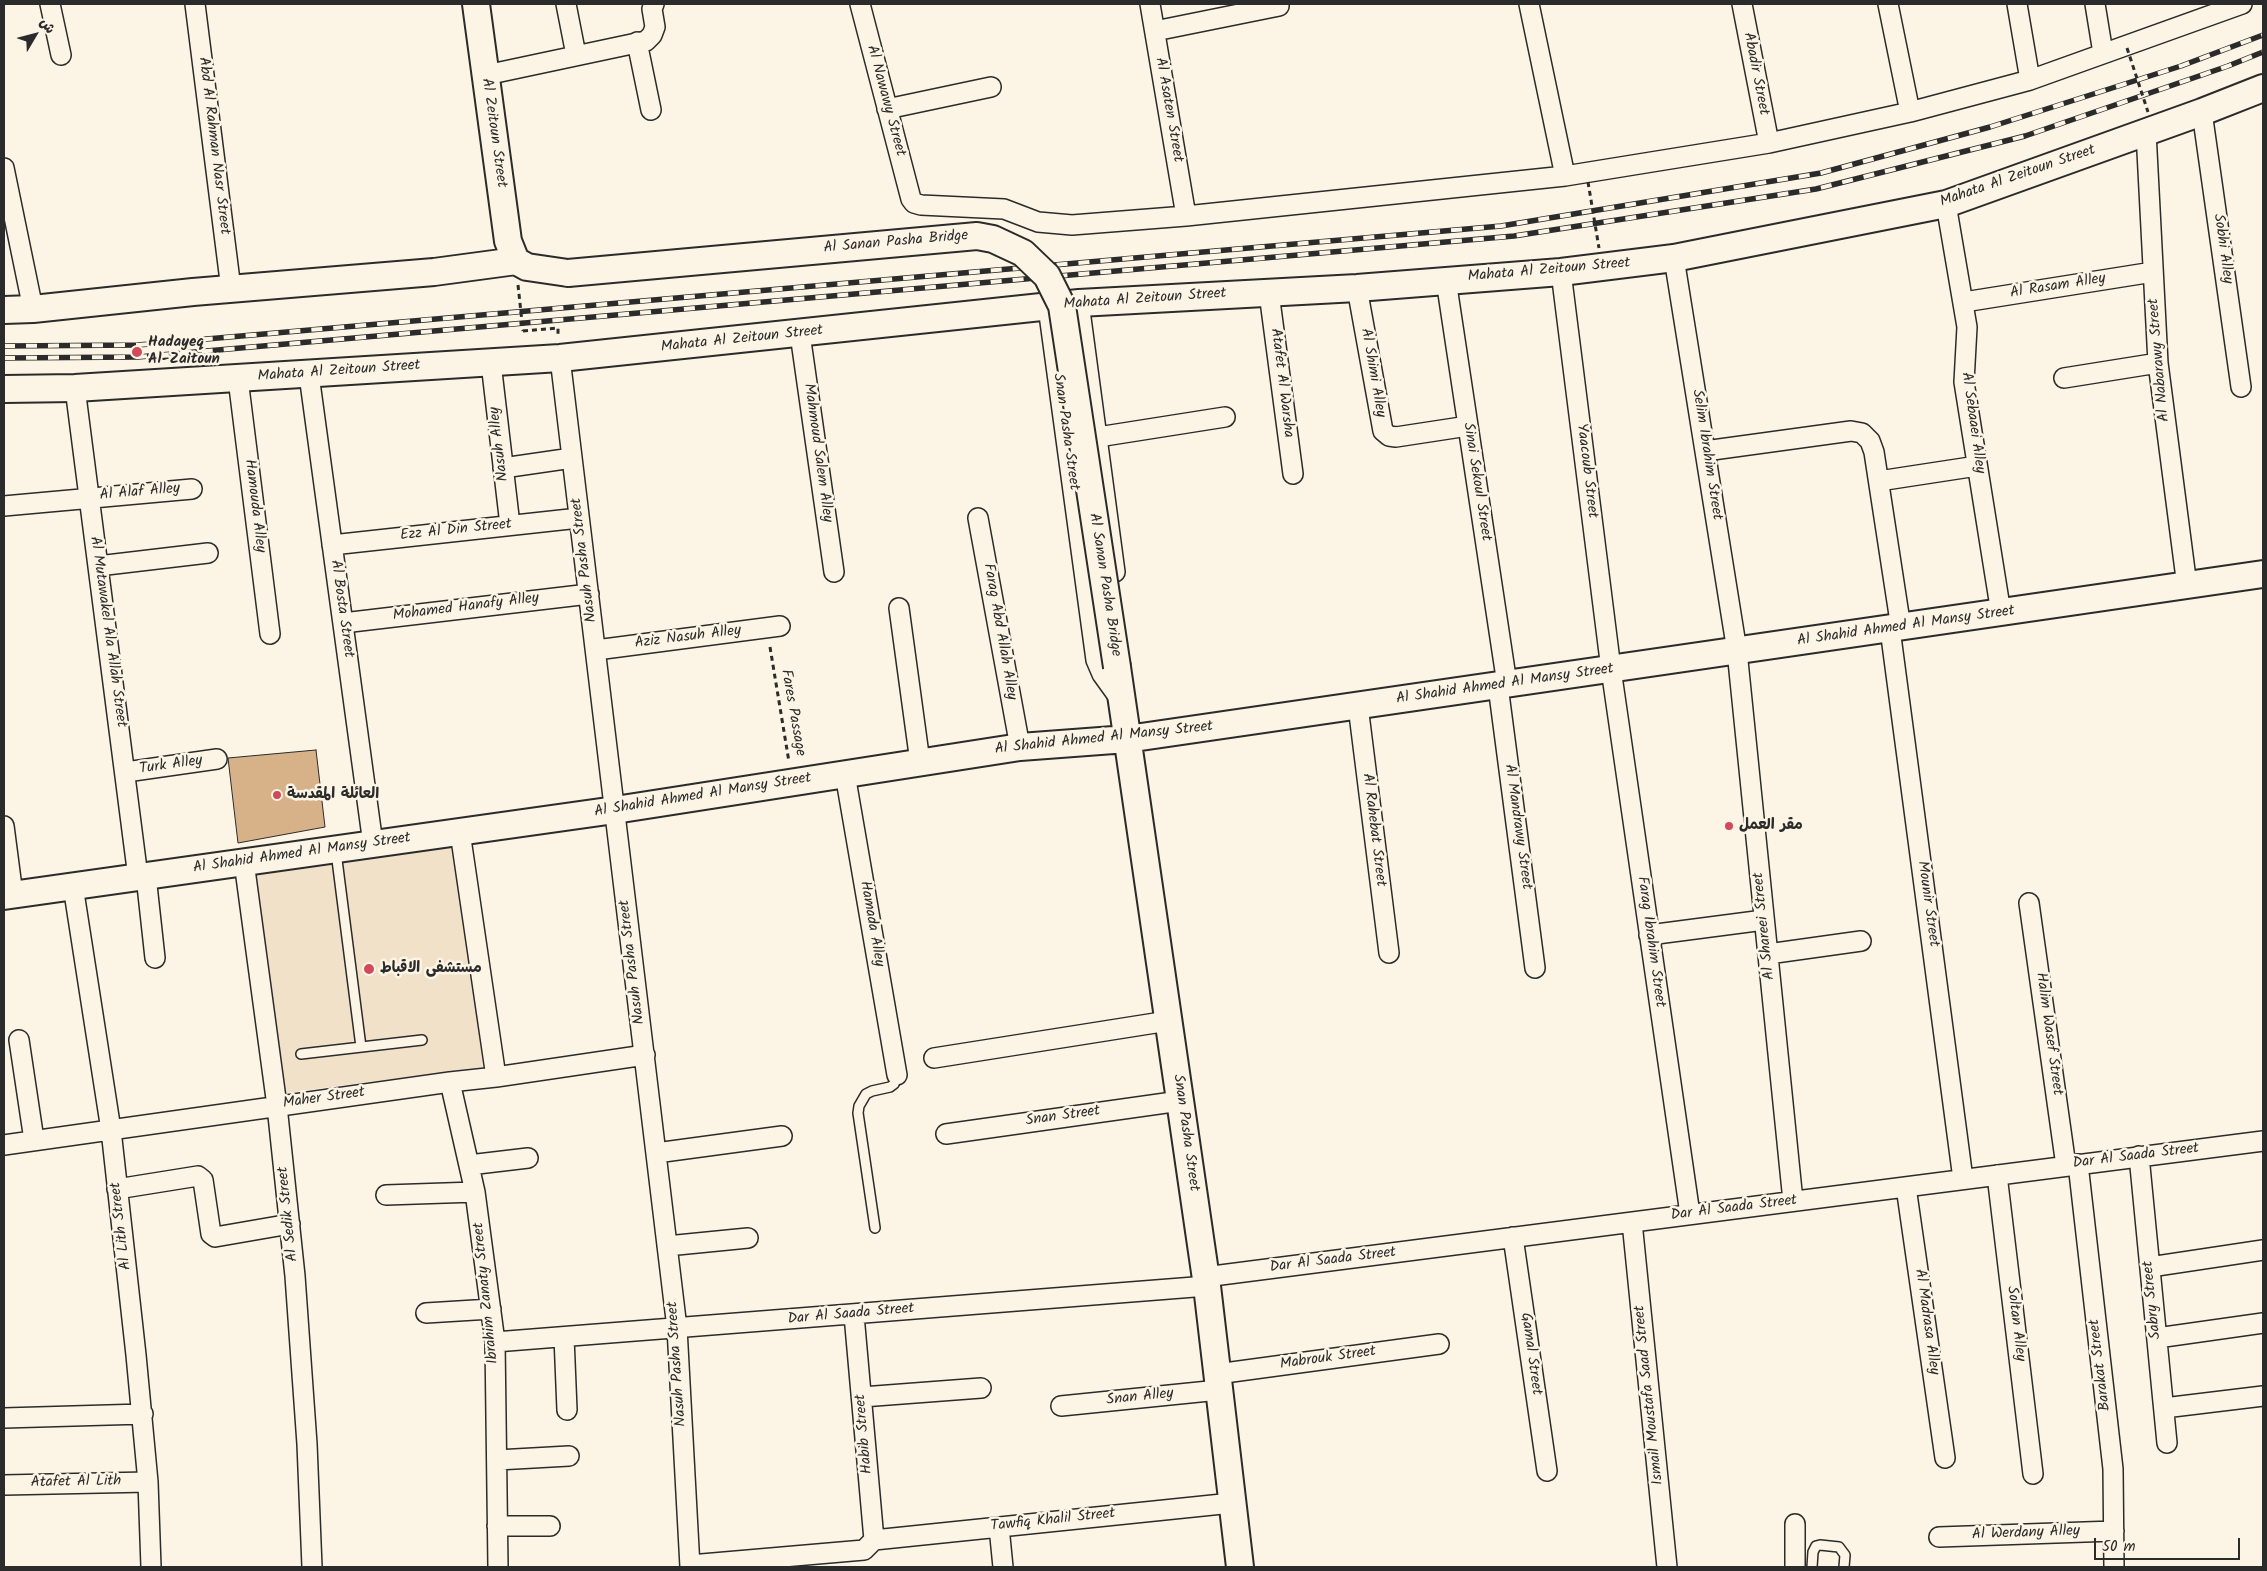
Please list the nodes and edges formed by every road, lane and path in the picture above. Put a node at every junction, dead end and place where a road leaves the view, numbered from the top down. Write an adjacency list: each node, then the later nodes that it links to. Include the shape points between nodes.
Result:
1 (50, 4): 20 (street)
2 (195, 4): 44 (street, Abd Al Rahman Nasr Street)
3 (476, 4): 22 (street, Al Zeitoun Street)
4 (566, 4): 21 (street)
5 (654, 4): 17 (street, via 652,35 646,41)
6 (860, 4): 26 (street, Al Nawawy Street)
7 (1150, 4): 16 (street, Al Asaten Street)
8 (1529, 4): 33 (street)
9 (1888, 4): 28 (street)
10 (2017, 4): 23 (street)
11 (2095, 4): 19 (street)
12 (2242, 4): 15 (street)
13 (1747, 5): 31 (street, Abadir Street)
14 (1278, 6): 16 (street)
15 (2214, 9): 19 (street)
16 (1155, 31): 36 (street, Al Asaten Street)
17 (638, 42): 21 (street); 27 (street)
18 (2127, 48): 30 (path, bridge)
19 (2103, 53): 23 (street)
20 (61, 55)
21 (576, 55): 22 (street)
22 (486, 75): 41 (street, Al Zeitoun Street, via 508,241)
23 (2030, 80): 28 (street)
24 (990, 87): 26 (street)
25 (2263, 88): 29 (street, Mahata Al Zeitoun Street)
26 (887, 109): 36 (street, Al Nawawy Street, via 911,199 921,205 1004,209 1038,222 1072,225)
27 (651, 110)
28 (1910, 112): 31 (street)
29 (2202, 112): 30 (street, Mahata Al Zeitoun Street); 59 (street, Sobhi Alley)
30 (2147, 122): 35 (street, Mahata Al Zeitoun Street); 40 (street, Al Nabarawy Street)
31 (1769, 143): 33 (street)
32 (4, 168): 49 (street)
33 (1565, 176): 36 (street)
34 (1588, 182): 37 (path, bridge)
35 (1946, 204): 38 (street, Mahata Al Zeitoun Street); 46 (street, Al Sebaaei Alley)
36 (1186, 216)
37 (1599, 248)
38 (1674, 258): 39 (street, Mahata Al Zeitoun Street); 65 (street, Selim Ibrahim Street)
39 (1562, 272): 42 (street, Mahata Al Zeitoun Street); 94 (street, Yaacoub Street)
40 (2153, 272): 46 (street, Al Rasam Alley); 55 (street, Al Nabarawy Street)
41 (517, 273): 44 (street, via 434,272); 51 (path, bridge, via 524,331); 93 (street, Al Sanan Pasha Bridge, bridge, via 527,267 568,273 977,236 993,239 1023,253 1047,276 1062,306)
42 (1446, 280): 43 (street, Mahata Al Zeitoun Street); 63 (street, Sinai Sekoul Street)
43 (1357, 288): 45 (street, Mahata Al Zeitoun Street); 63 (street, Al Shimi Alley, via 1383,431 1396,437)
44 (231, 289): 49 (street)
45 (1269, 293): 47 (street, Mahata Al Zeitoun Street); 69 (street, Atafet Al Warsha)
46 (1964, 302): 67 (street, Al Sebaaei Alley, via 1967,326 1964,382)
47 (1079, 303): 48 (street, Mahata Al Zeitoun Street); 64 (street, Snan Pasha Street)
48 (1048, 307): 52 (street, Mahata Al Zeitoun Street); 96 (street, Snan Pasha Street, via 1096,660 1107,683)
49 (33, 309): 50 (street)
50 (4, 310)
51 (558, 328)
52 (800, 334): 53 (street, Mahata Al Zeitoun Street); 80 (street, Mahmoud Salem Alley)
53 (560, 358): 54 (street, Mahata Al Zeitoun Street); 66 (street, Nasuh Pasha Street)
54 (491, 363): 56 (street, Mahata Al Zeitoun Street); 68 (street, Nasuh Alley)
55 (2158, 363): 57 (street); 82 (street, Al Nabarawy Street)
56 (309, 375): 58 (street, Mahata Al Zeitoun Street); 77 (street, Al Bosta Street)
57 (2064, 378)
58 (238, 379): 60 (street, Mahata Al Zeitoun Street); 89 (street, Hamouda Alley)
59 (2241, 387)
60 (75, 388): 61 (street, Mahata Al Zeitoun Street); 72 (street, Al Mutawakel Ala Allah Street)
61 (4, 389)
62 (1225, 417): 64 (street)
63 (1468, 426): 95 (street, Sinai Sekoul Street)
64 (1098, 437): 96 (street, Snan Pasha Street, via 1127,670)
65 (1706, 451): 70 (street, Mounir Street, via 1850,431 1862,433 1874,452); 92 (street, Selim Ibrahim Street)
66 (572, 458): 68 (street); 74 (street, Nasuh Pasha Street)
67 (1978, 466): 70 (street); 85 (street, Al Sebaaei Alley)
68 (503, 468): 76 (street, Nasuh Alley)
69 (1293, 474)
70 (1879, 481): 88 (street, Mounir Street)
71 (192, 489): 72 (street, Al Alaf Alley)
72 (89, 498): 73 (street, Al Alaf Alley); 79 (street, Al Mutawakel Ala Allah Street)
73 (4, 506)
74 (580, 518): 76 (street, Ezz Al Din Street); 83 (street, Nasuh Pasha Street)
75 (978, 518): 99 (street, Farag Abd Allah Alley)
76 (510, 525): 77 (street, Ezz Al Din Street)
77 (332, 545): 86 (street, Al Bosta Street)
78 (208, 553): 79 (street)
79 (98, 566): 102 (street, Al Mutawakel Ala Allah Street)
80 (834, 572)
81 (2263, 574): 82 (street, Al Shahid Ahmed Al Mansy Street)
82 (2187, 586): 85 (street, Al Shahid Ahmed Al Mansy Street)
83 (589, 594): 86 (street, Mohamed Hanafy Alley); 91 (street, Nasuh Pasha Street)
84 (899, 608): 101 (street)
85 (2001, 613): 88 (street, Al Shahid Ahmed Al Mansy Street)
86 (343, 623): 108 (street, Al Bosta Street)
87 (780, 626): 91 (street, Aziz Nasuh Alley)
88 (1895, 628): 92 (street, Al Shahid Ahmed Al Mansy Street); 146 (street, Mounir Street)
89 (270, 634)
90 (770, 647): 104 (path, Fares Passage)
91 (596, 650): 105 (street, Nasuh Pasha Street)
92 (1737, 651): 94 (street, Al Shahid Ahmed Al Mansy Street); 115 (street, Al Shareei Street)
93 (1117, 667): 96 (street, Snan Pasha Street)
94 (1611, 670): 95 (street, Al Shahid Ahmed Al Mansy Street); 116 (street, Farag Ibrahim Street)
95 (1502, 685): 97 (street, Al Shahid Ahmed Al Mansy Street); 121 (street, Al Mandrawy Street)
96 (1120, 699): 98 (street, Snan Pasha Street)
97 (1358, 706): 98 (street, Al Shahid Ahmed Al Mansy Street); 118 (street, Al Rahebat Street)
98 (1127, 739): 99 (street, Al Shahid Ahmed Al Mansy Street); 122 (street, Snan Pasha Street)
99 (1020, 747): 101 (street, Al Shahid Ahmed Al Mansy Street)
100 (217, 759): 102 (street, Turk Alley)
101 (920, 762): 103 (street, Al Shahid Ahmed Al Mansy Street)
102 (126, 772): 111 (street, Al Mutawakel Ala Allah Street)
103 (845, 774): 104 (street, Al Shahid Ahmed Al Mansy Street); 129 (street, Hamada Alley)
104 (793, 782): 105 (street, Al Shahid Ahmed Al Mansy Street)
105 (615, 810): 107 (street, Al Shahid Ahmed Al Mansy Street); 127 (street, Nasuh Pasha Street)
106 (4, 826): 113 (street)
107 (460, 832): 108 (street, Al Shahid Ahmed Al Mansy Street); 130 (street)
108 (373, 844): 109 (street, Al Shahid Ahmed Al Mansy Street)
109 (335, 849): 110 (street, Al Shahid Ahmed Al Mansy Street); 125 (lane)
110 (244, 862): 111 (street, Al Shahid Ahmed Al Mansy Street); 133 (street, Al Sedik Street)
111 (142, 876): 112 (street, Al Shahid Ahmed Al Mansy Street); 120 (street, Al Mutawakel Ala Allah Street)
112 (73, 886): 113 (street, Al Shahid Ahmed Al Mansy Street); 134 (street, Al Lith Street)
113 (9, 895)
114 (2029, 903): 144 (street, Halim Wasef Street)
115 (1764, 920): 116 (street); 119 (street, Al Shareei Street)
116 (1649, 935): 152 (street, Farag Ibrahim Street)
117 (1861, 941): 119 (street)
118 (1389, 953)
119 (1768, 954): 151 (street, Al Shareei Street)
120 (155, 958)
121 (1535, 968)
122 (1168, 1021): 128 (street); 132 (street, Snan Pasha Street)
123 (19, 1040): 137 (street)
124 (422, 1040): 125 (lane)
125 (362, 1047): 126 (lane)
126 (301, 1054)
127 (645, 1054): 130 (street, Maher Street); 140 (street, Nasuh Pasha Street)
128 (934, 1058)
129 (897, 1075): 155 (lane, via 894,1084 872,1090 859,1106)
130 (496, 1077): 131 (street, Maher Street)
131 (450, 1082): 133 (street, Maher Street); 143 (street, Ibrahim Zanaty Street)
132 (1180, 1101): 135 (street, Snan Street); 161 (street, Snan Pasha Street)
133 (277, 1106): 134 (street, Maher Street); 154 (street, Al Sedik Street)
134 (111, 1130): 137 (street, Maher Street); 148 (street, Al Lith Street)
135 (946, 1134)
136 (782, 1136): 140 (street)
137 (34, 1140): 139 (street, Maher Street)
138 (2263, 1140): 141 (street, Dar Al Saada Street)
139 (4, 1144)
140 (656, 1153): 158 (street, Nasuh Pasha Street)
141 (2140, 1156): 144 (street, Dar Al Saada Street); 160 (street, Sabry Street)
142 (528, 1158): 143 (street)
143 (470, 1164): 149 (street, Ibrahim Zanaty Street)
144 (2072, 1165): 145 (street, Dar Al Saada Street); 193 (street, Barakat Street, via 2113,1469)
145 (1997, 1175): 146 (street, Dar Al Saada Street); 185 (street, Soltan Alley)
146 (1964, 1179): 147 (street, Dar Al Saada Street)
147 (1906, 1187): 151 (street, Dar Al Saada Street); 182 (street, Al Madrasa Alley)
148 (117, 1189): 154 (street, via 198,1176 203,1180 211,1234 215,1237); 178 (street, Al Lith Street)
149 (475, 1192): 150 (street); 162 (street, Ibrahim Zanaty Street)
150 (386, 1195)
151 (1793, 1201): 152 (street, Dar Al Saada Street)
152 (1690, 1214): 153 (street, Dar Al Saada Street)
153 (1632, 1222): 156 (street, Dar Al Saada Street); 202 (street, Ismail Moustafa Saad Street)
154 (290, 1224): 198 (street, Al Sedik Street)
155 (875, 1228)
156 (1513, 1237): 161 (street, Dar Al Saada Street); 184 (street, Gamal Street)
157 (748, 1238): 158 (street)
158 (667, 1246): 166 (street, Nasuh Pasha Street)
159 (2263, 1250): 160 (street)
160 (2150, 1267): 168 (street, Sabry Street)
161 (1206, 1282): 164 (street, Dar Al Saada Street); 171 (street, Snan Pasha Street)
162 (491, 1310): 163 (street); 169 (street, Ibrahim Zanaty Street)
163 (426, 1313)
164 (854, 1314): 166 (street, Dar Al Saada Street); 174 (street, Habib Street)
165 (2263, 1323): 168 (street)
166 (677, 1328): 167 (street, Dar Al Saada Street); 196 (street, Nasuh Pasha Street)
167 (564, 1337): 169 (street, Dar Al Saada Street); 177 (street)
168 (2157, 1338): 176 (street, Sabry Street)
169 (495, 1342): 183 (street, Ibrahim Zanaty Street)
170 (1439, 1344): 171 (street, Mabrouk Street)
171 (1218, 1382): 175 (street, Snan Alley); 188 (street, Snan Pasha Street)
172 (981, 1388): 174 (street)
173 (2263, 1396): 176 (street)
174 (862, 1397): 195 (street, Habib Street)
175 (1060, 1406)
176 (2164, 1408): 180 (street, Sabry Street)
177 (567, 1410)
178 (143, 1414): 179 (street); 186 (street, Al Lith Street)
179 (4, 1418)
180 (2167, 1443)
181 (569, 1456): 183 (street)
182 (1945, 1458)
183 (497, 1460): 190 (street, Ibrahim Zanaty Street)
184 (1547, 1472)
185 (2034, 1474)
186 (148, 1482): 187 (street, Atafet Al Lith); 197 (street, Al Lith Street)
187 (4, 1485)
188 (1232, 1503): 192 (street, Tawfiq Khalil Street); 201 (street, Snan Pasha Street)
189 (1795, 1524): 203 (street)
190 (498, 1526): 191 (street); 199 (street, Ibrahim Zanaty Street)
191 (550, 1526)
192 (999, 1527): 195 (street, Tawfiq Khalil Street); 200 (street)
193 (2114, 1531): 194 (street, Al Werdany Alley); 206 (street, Barakat Street)
194 (1939, 1537)
195 (869, 1545): 196 (street, Tawfiq Khalil Street)
196 (690, 1566)
197 (151, 1567)
198 (312, 1567)
199 (498, 1567)
200 (1003, 1567)
201 (1240, 1567)
202 (1667, 1567)
203 (1796, 1567)
204 (1812, 1567): 205 (lane, via 1813,1552 1820,1545 1839,1547 1845,1555)
205 (1844, 1567)
206 (2114, 1567)

